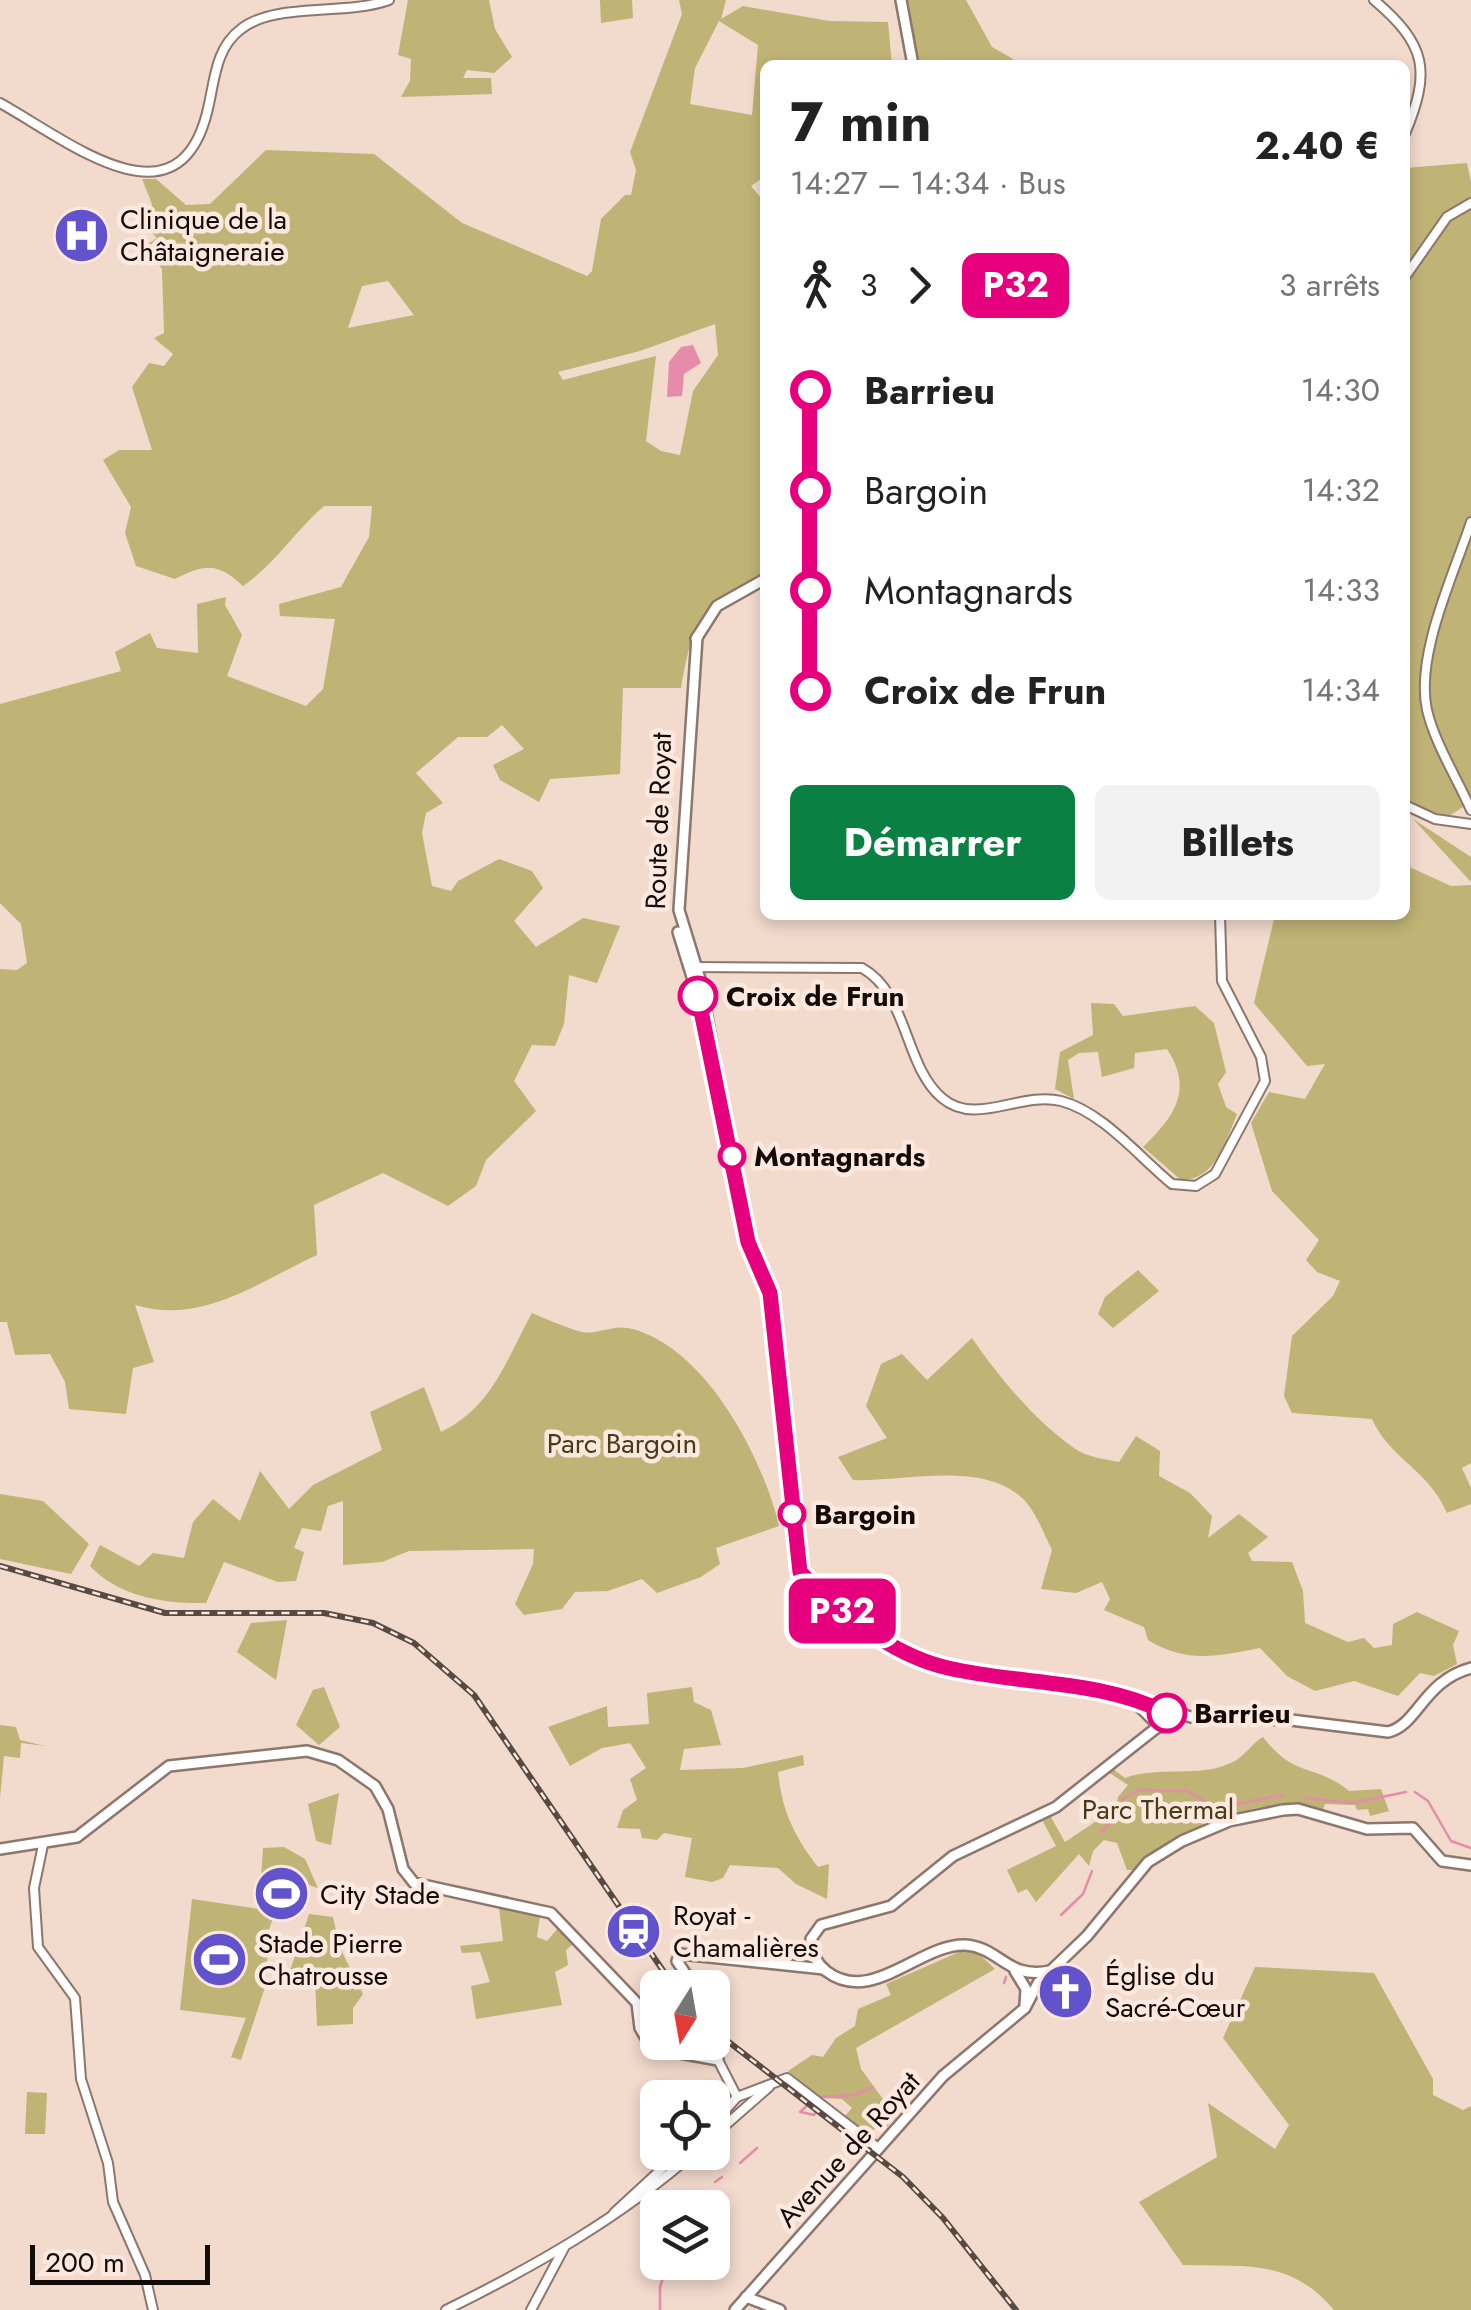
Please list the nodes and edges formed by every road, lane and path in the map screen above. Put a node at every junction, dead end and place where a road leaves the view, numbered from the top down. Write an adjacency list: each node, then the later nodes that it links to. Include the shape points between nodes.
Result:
1 (389, 0): 5 (street, via 356,10 266,16 238,31 218,61 197,144 165,170 124,171)
2 (901, 0): 4 (main road)
3 (1374, 0): 6 (street, via 1407,30 1419,54 1422,86)
4 (913, 60)
5 (0, 103)
6 (1410, 120)
7 (1471, 203): 8 (street, via 1447,217)
8 (1410, 270)
9 (1471, 522): 12 (street, via 1424,686 1429,716)
10 (760, 582): 15 (main road, Route de Royat, via 717,606 688,662 673,886 680,948)
11 (1410, 808): 13 (street, via 1435,820)
12 (1471, 810)
13 (1471, 824)
14 (1220, 920): 15 (street, via 1222,981 1262,1056 1265,1077 1218,1170 1192,1187 1172,1184 1071,1104 1028,1098 979,1110 952,1106 932,1088 882,986 862,968)
15 (699, 970): 17 (main road, Route de Royat, via 748,1242 770,1293 797,1562 856,1622 924,1660 1070,1682 1132,1700)
16 (1471, 1668): 17 (main road, via 1442,1678 1403,1726 1383,1732 1291,1720)
17 (1159, 1718): 21 (main road, via 1056,1807 953,1856 891,1906 814,1930)
18 (42, 1845): 19 (main road); 26 (main road, via 88,1830 169,1766 320,1752 375,1786 414,1882 551,1913 638,2006); 38 (street, via 34,1888 38,1946 75,1998 81,2079 113,2202 145,2275)
19 (0, 1848)
20 (1471, 1865): 25 (main road, via 1442,1861 1413,1828 1355,1827 1298,1809 1240,1818 1148,1862 1052,1971)
21 (816, 1958): 22 (main road); 23 (main road)
22 (806, 1968): 23 (main road); 24 (main road, via 680,1954)
23 (824, 1969): 25 (main road, via 865,1980 965,1945)
24 (683, 1970)
25 (1030, 1982): 32 (main road, Avenue de Royat, via 1025,2008 943,2076)
26 (640, 2028)
27 (718, 2060): 29 (street)
28 (769, 2087): 29 (street); 31 (street); 32 (street, via 786,2078)
29 (737, 2097): 30 (street)
30 (730, 2105)
31 (730, 2122)
32 (880, 2146): 37 (main road, Avenue de Royat)
33 (661, 2170): 35 (street)
34 (674, 2170): 35 (street)
35 (613, 2215): 36 (street)
36 (551, 2259): 39 (street); 40 (street)
37 (749, 2293): 41 (main road, Avenue de Royat); 42 (main road)
38 (152, 2310)
39 (446, 2310)
40 (531, 2310)
41 (734, 2310)
42 (780, 2310)

